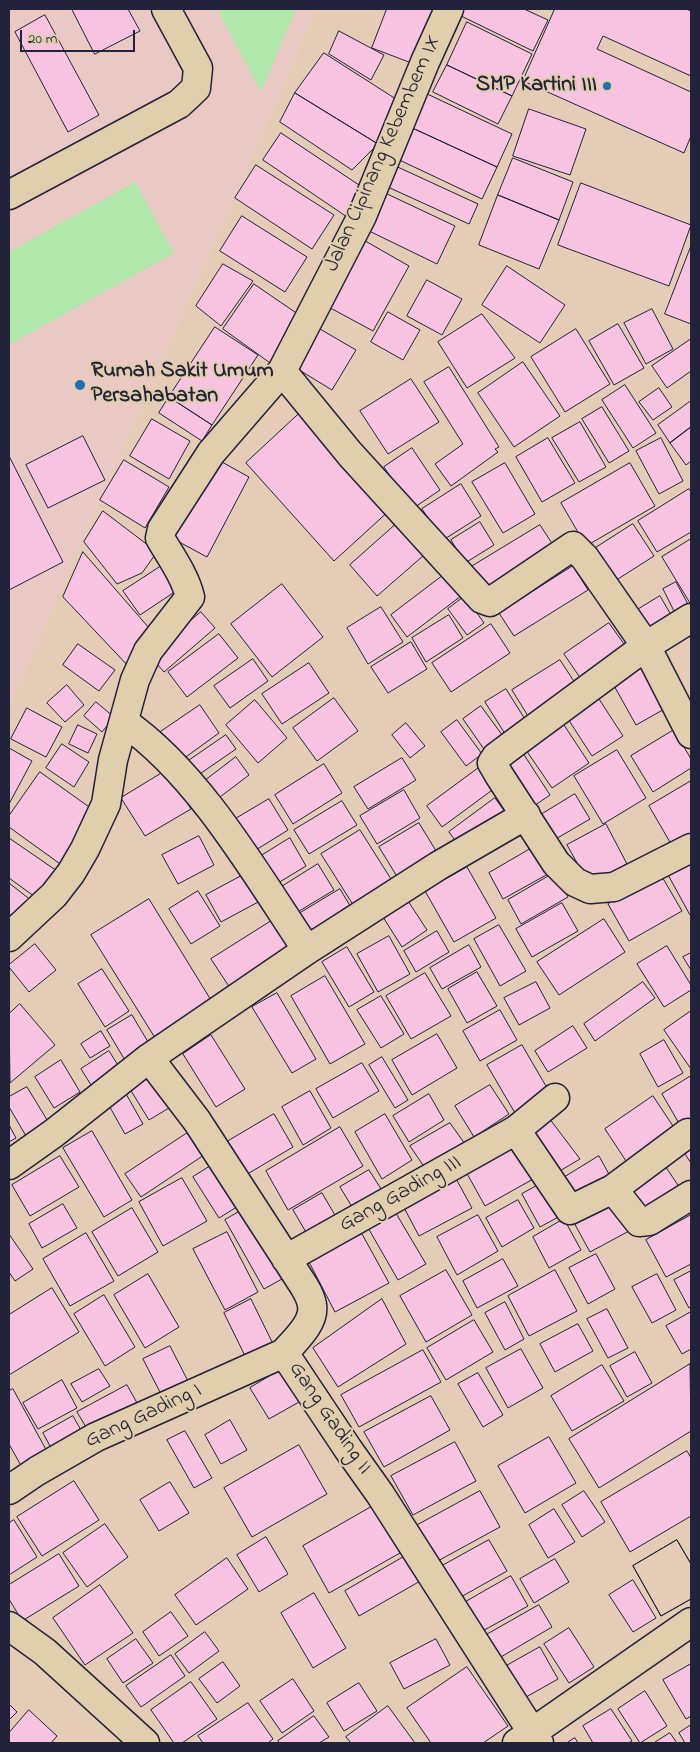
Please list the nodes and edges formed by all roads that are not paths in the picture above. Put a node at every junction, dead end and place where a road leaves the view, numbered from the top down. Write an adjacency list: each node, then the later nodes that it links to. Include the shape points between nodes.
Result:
1 (166, 9): 3 (street, via 198,68 196,88 179,104)
2 (449, 9): 4 (street, Jalan Cipinang Kebembem IX, via 362,216)
3 (9, 195)
4 (282, 371): 6 (street, via 350,454 482,599 490,602 573,546 585,558); 7 (street, Jalan Cipinang Kebembem IX, via 211,453 162,529 160,538 190,597 148,651 135,680)
5 (691, 618): 6 (street)
6 (646, 646): 8 (street); 9 (street, via 492,762)
7 (124, 722): 11 (street, Jalan Cipinang Kebembem IX, via 113,760 106,804 85,849 54,895); 12 (street, via 153,745 211,811)
8 (691, 734)
9 (526, 815): 10 (street, via 556,863 575,882 590,890 614,887); 12 (street, via 438,866)
10 (691, 848)
11 (9, 937)
12 (307, 950): 13 (street)
13 (149, 1058): 17 (street); 20 (street, Gang Gading II, via 197,1121)
14 (555, 1098): 15 (street, Gang Gading III)
15 (516, 1130): 18 (street, via 570,1210); 20 (street, Gang Gading III)
16 (688, 1132): 18 (street)
17 (9, 1165)
18 (613, 1189): 19 (street, via 639,1222 649,1221)
19 (691, 1196)
20 (286, 1259): 21 (street, Gang Gading II, via 304,1286 312,1306 309,1321)
21 (284, 1353): 22 (street, Gang Gading I, via 96,1437); 25 (street, Gang Gading II, via 380,1494 498,1678)
22 (9, 1490)
23 (691, 1622): 25 (street)
24 (9, 1626): 26 (street, via 45,1652)
25 (529, 1740)
26 (146, 1743)

